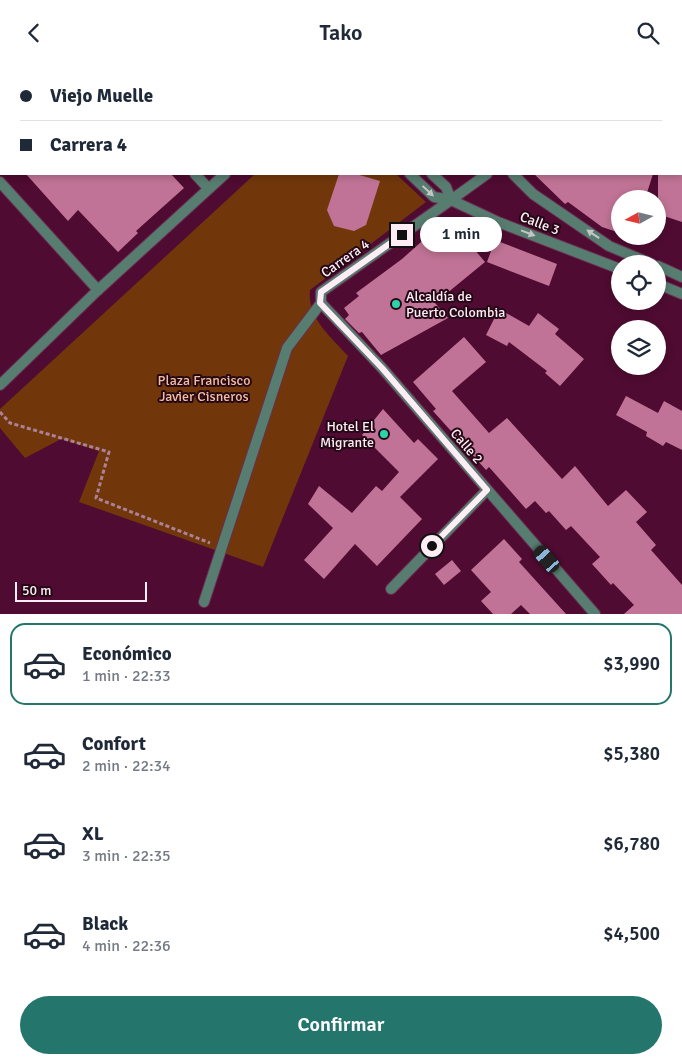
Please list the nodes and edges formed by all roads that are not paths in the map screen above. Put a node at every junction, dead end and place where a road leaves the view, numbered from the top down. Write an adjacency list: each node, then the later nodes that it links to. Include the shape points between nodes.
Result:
1 (196, 175): 8 (street)
2 (224, 175): 8 (street)
3 (411, 175): 9 (street, Calle 3, one-way to 9, via 434,197)
4 (433, 175): 9 (street, via 446,187)
5 (486, 175): 9 (street, Carrera 4)
6 (514, 175): 10 (street, Calle 3, one-way to 6, via 533,194)
7 (0, 182): 17 (street)
8 (208, 188): 17 (street)
9 (451, 200): 12 (street, Calle 3, one-way to 12); 19 (street, Carrera 4, via 321,292)
10 (609, 246): 11 (street, Calle 3); 12 (street)
11 (630, 255)
12 (600, 261): 13 (street, Calle 3)
13 (611, 265)
14 (666, 270): 15 (street)
15 (682, 277)
16 (666, 287): 18 (street)
17 (98, 290): 20 (street)
18 (682, 294)
19 (320, 300): 21 (street, Calle 2); 23 (street, Carrera 4, via 287,348)
20 (0, 385)
21 (487, 490): 22 (street); 24 (street, Calle 2)
22 (391, 589)
23 (204, 602)
24 (594, 614)

